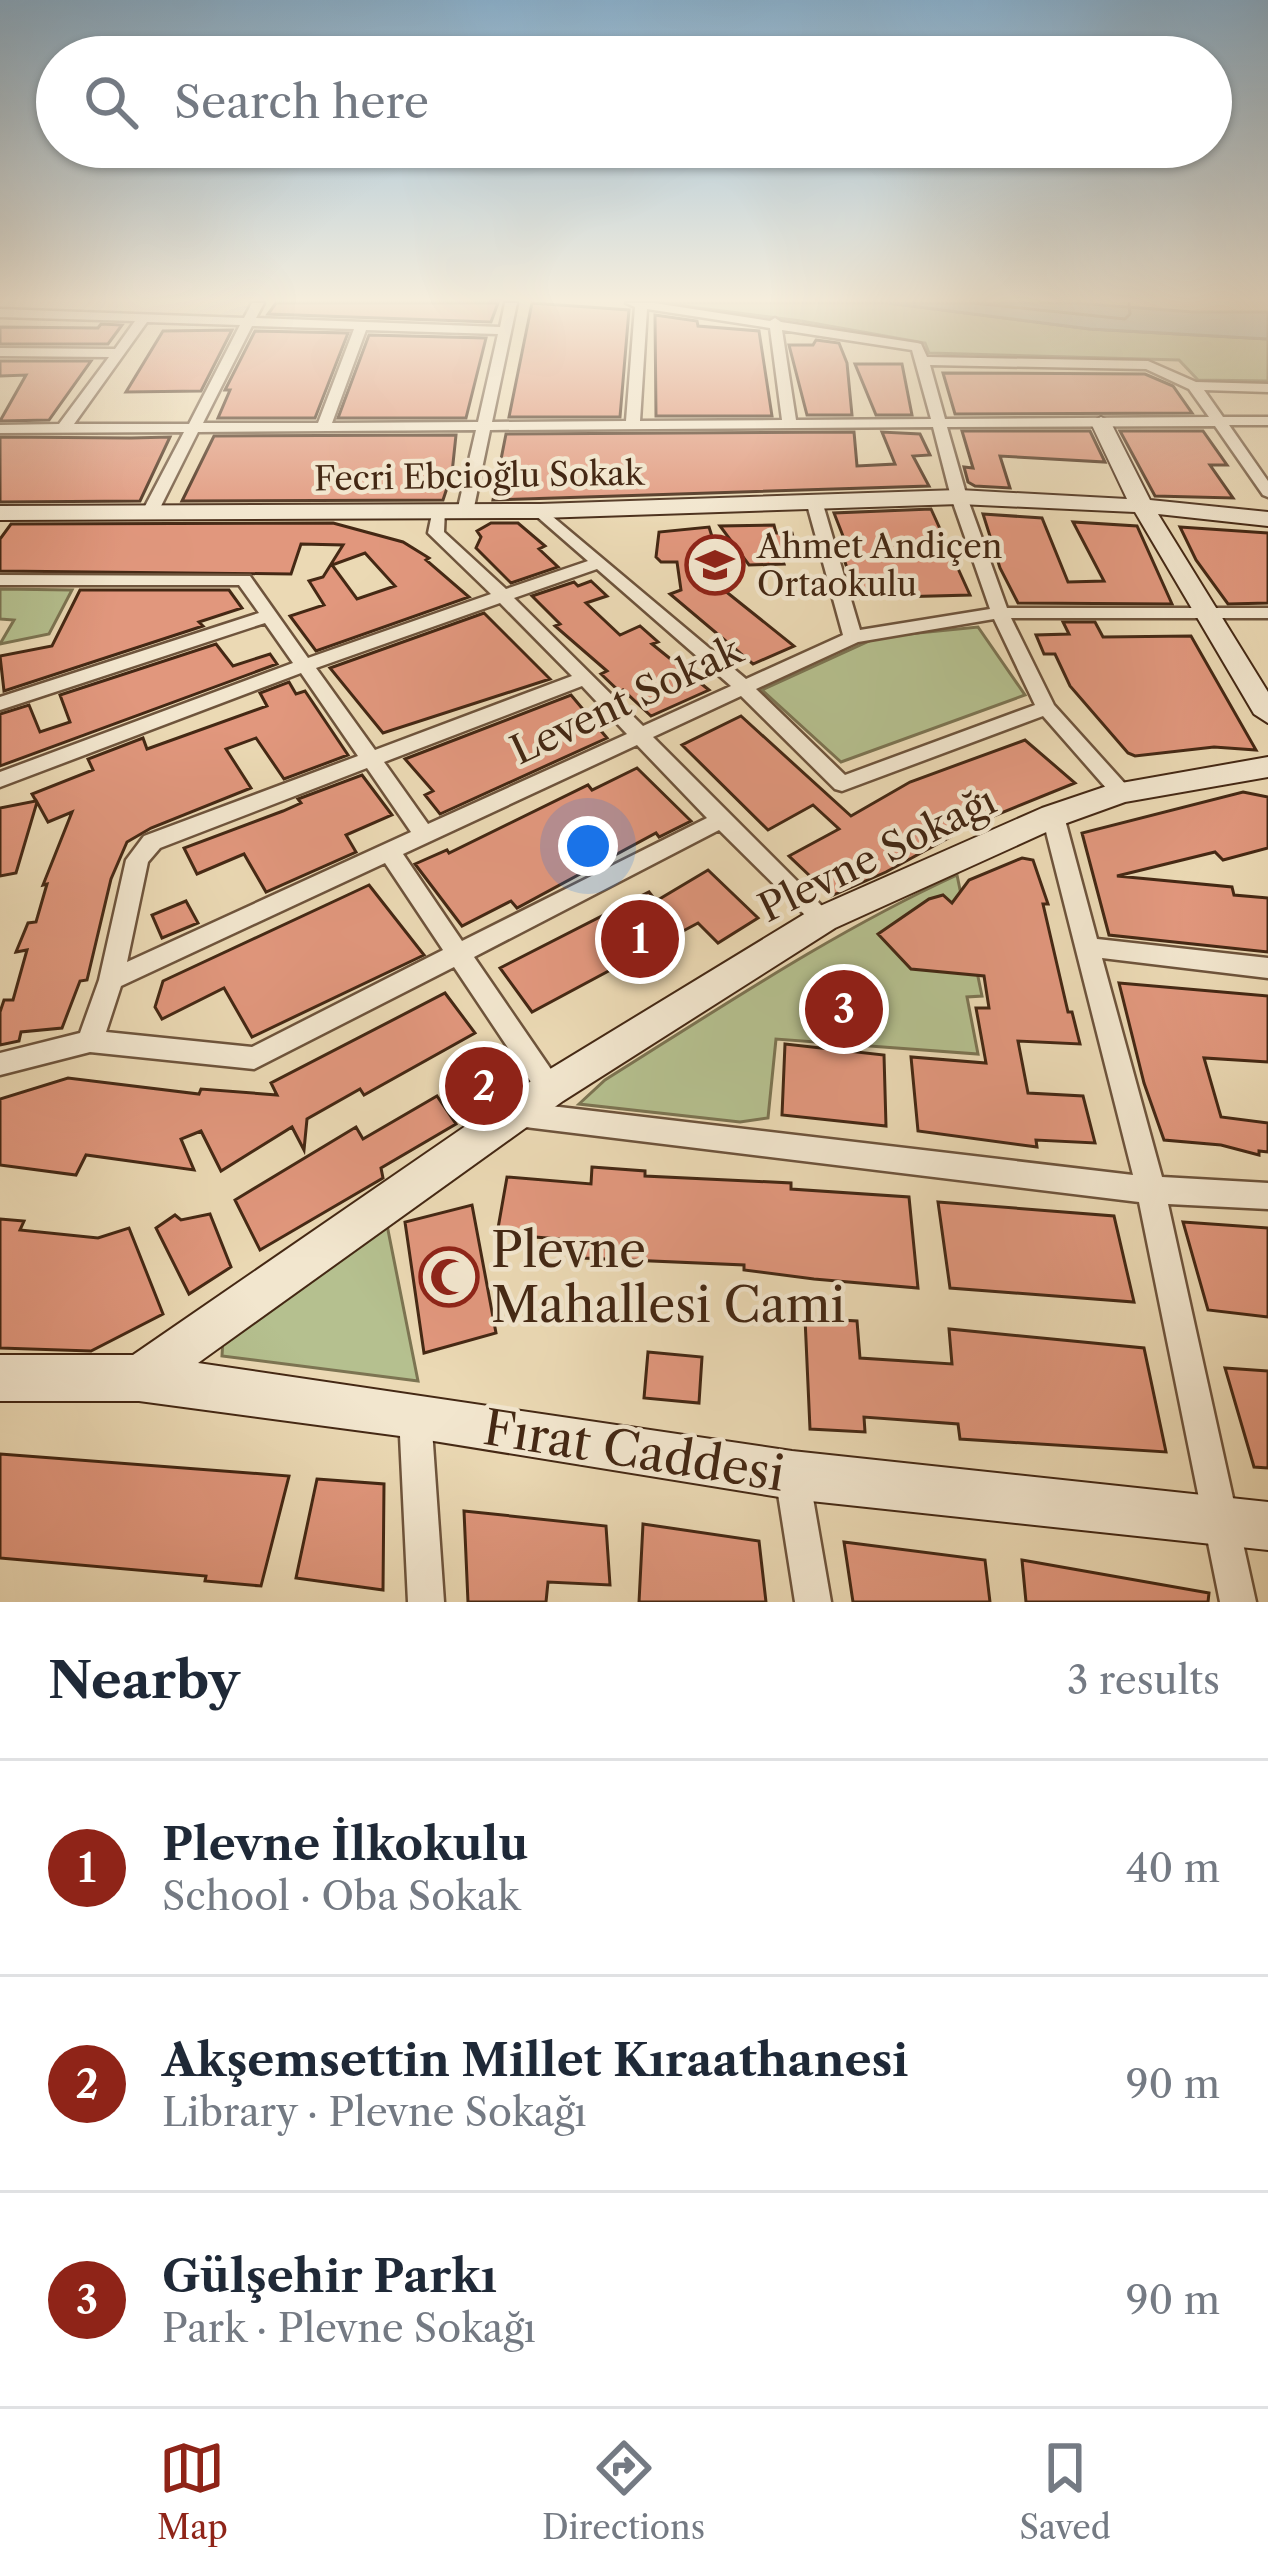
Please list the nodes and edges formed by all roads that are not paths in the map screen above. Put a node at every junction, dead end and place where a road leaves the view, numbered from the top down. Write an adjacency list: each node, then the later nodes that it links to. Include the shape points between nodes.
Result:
1 (101, 378): 20 (street)
2 (219, 378): 19 (street)
3 (342, 378): 18 (street)
4 (494, 378): 17 (street)
5 (634, 378): 16 (street)
6 (783, 378): 13 (street)
7 (926, 378): 15 (street)
8 (1177, 378): 9 (street)
9 (1194, 386): 10 (street); 11 (street)
10 (1268, 388)
11 (1214, 421): 12 (street); 14 (street); 23 (street)
12 (1268, 421)
13 (789, 422): 15 (street); 16 (street)
14 (1101, 422): 15 (street); 27 (street)
15 (936, 423): 25 (street)
16 (633, 424): 17 (street)
17 (484, 425): 18 (street); 31 (street)
18 (324, 426): 19 (street)
19 (194, 427): 20 (street); 29 (street)
20 (64, 428): 21 (street)
21 (0, 429)
22 (1268, 462): 23 (street)
23 (1245, 463): 24 (street)
24 (1268, 492)
25 (959, 497): 26 (street, Fecri Ebcioğlu Sokak); 27 (street, Fecri Ebcioğlu Sokak); 38 (street)
26 (814, 501): 28 (street, Fecri Ebcioğlu Sokak); 41 (street)
27 (1142, 506): 33 (street, Fecri Ebcioğlu Sokak); 39 (street)
28 (540, 511): 31 (street, Fecri Ebcioğlu Sokak); 34 (street)
29 (150, 512): 30 (street, Fecri Ebcioğlu Sokak); 32 (street, Fecri Ebcioğlu Sokak)
30 (439, 512): 31 (street, Fecri Ebcioğlu Sokak); 36 (street, via 436,533)
31 (465, 512)
32 (0, 513)
33 (1268, 519)
34 (598, 563): 36 (street); 44 (street)
35 (0, 580): 40 (street, via 244,580)
36 (503, 594): 42 (street); 43 (street)
37 (1268, 613): 39 (street, Levent Sokak)
38 (1000, 614): 39 (street, Levent Sokak); 41 (street, Levent Sokak); 46 (street)
39 (1207, 614): 47 (street)
40 (271, 615): 42 (street); 45 (street)
41 (853, 637): 44 (street, Levent Sokak)
42 (308, 664): 49 (street); 51 (street)
43 (586, 678): 48 (street); 49 (street)
44 (741, 685): 46 (street, via 842,784); 48 (street, Levent Sokak)
45 (0, 704)
46 (1046, 708): 52 (street)
47 (1268, 713)
48 (640, 734): 54 (street); 55 (street, Levent Sokak)
49 (374, 760): 55 (street); 61 (street, via 152,842 137,860)
50 (1268, 766): 52 (street, Plevne Sokağı)
51 (0, 780)
52 (1121, 792): 53 (street, Plevne Sokağı)
53 (1053, 816): 57 (street, Plevne Sokağı); 58 (street)
54 (719, 821): 57 (street); 59 (street)
55 (424, 834): 56 (street, Levent Sokak)
56 (388, 850): 59 (street); 61 (street, Levent Sokak)
57 (823, 919): 64 (street, Plevne Sokağı)
58 (1088, 947): 60 (street); 66 (street)
59 (458, 955): 62 (street, via 254,1058); 64 (street)
60 (1268, 968)
61 (111, 980): 62 (street)
62 (89, 1041): 63 (street)
63 (0, 1064)
64 (550, 1089): 65 (street, Plevne Sokağı)
65 (516, 1113): 66 (street); 69 (street, Plevne Sokağı)
66 (1151, 1190): 67 (street); 72 (street)
67 (1268, 1196)
68 (0, 1378): 69 (street, Fırat Caddesi)
69 (139, 1378): 70 (street, Fırat Caddesi)
70 (415, 1415): 71 (street, Fırat Caddesi); 74 (street)
71 (792, 1475): 72 (street, Fırat Caddesi); 75 (street)
72 (1219, 1522): 73 (street, Fırat Caddesi); 76 (street)
73 (1268, 1526)
74 (426, 1602)
75 (813, 1602)
76 (1238, 1602)

